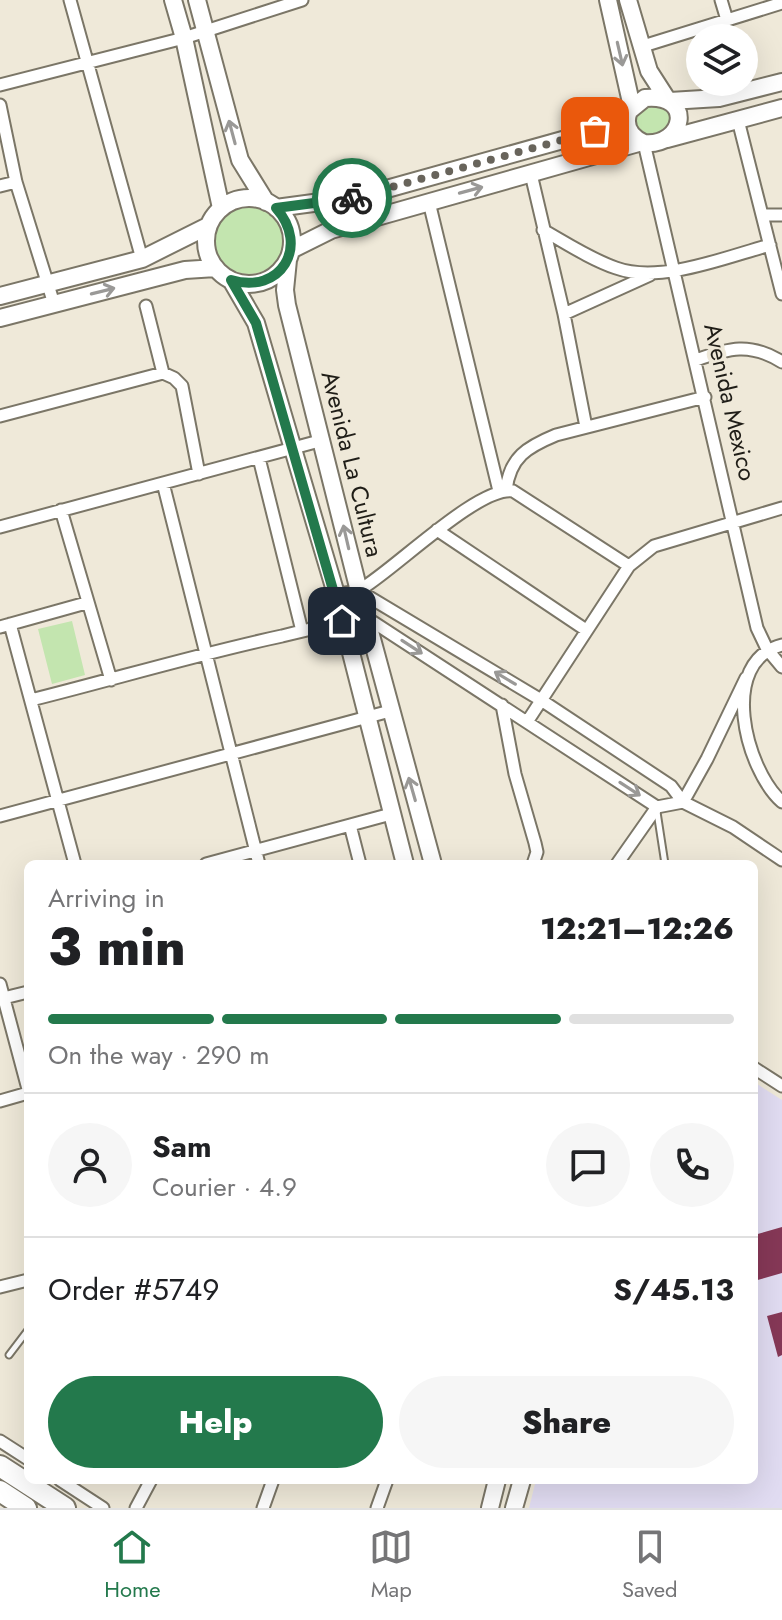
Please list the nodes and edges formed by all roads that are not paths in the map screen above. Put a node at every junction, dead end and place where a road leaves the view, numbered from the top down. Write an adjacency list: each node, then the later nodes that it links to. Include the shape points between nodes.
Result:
1 (70, 0): 13 (street)
2 (173, 0): 11 (main road)
3 (197, 0): 10 (main road)
4 (302, 0): 10 (street)
5 (608, 0): 19 (main road, one-way to 19)
6 (628, 0): 12 (main road)
7 (721, 0): 9 (street)
8 (782, 3): 9 (street)
9 (727, 20): 12 (street)
10 (205, 32): 11 (street); 27 (main road, one-way to 10, via 240,160)
11 (184, 38): 13 (street); 28 (main road)
12 (640, 47): 16 (main road)
13 (88, 62): 15 (street); 35 (street)
14 (782, 82): 16 (main road, via 719,98)
15 (0, 85)
16 (669, 100): 19 (main road, via 645,98); 21 (main road, via 679,120)
17 (0, 105): 24 (street)
18 (782, 108): 20 (main road)
19 (630, 109): 22 (main road, via 626,125); 27 (main road, via 595,131 358,197)
20 (738, 120): 21 (main road); 29 (street)
21 (665, 139): 22 (main road)
22 (643, 142): 23 (main road); 37 (street, Avenida Mexico)
23 (531, 174): 26 (main road, one-way to 23); 32 (street)
24 (16, 182): 25 (street); 40 (street)
25 (0, 186)
26 (429, 202): 34 (main road, via 331,230); 58 (street)
27 (271, 205): 28 (main road, via 243,198); 34 (main road, via 289,227)
28 (221, 208): 31 (main road)
29 (762, 215): 30 (street); 33 (street)
30 (782, 215)
31 (208, 226): 35 (main road); 36 (main road, via 206,248)
32 (543, 230): 38 (street, via 617,268); 45 (street)
33 (770, 245): 37 (street); 41 (street)
34 (289, 255): 39 (main road, via 278,273 262,282); 53 (main road, Avenida La Cultura, via 287,305)
35 (142, 259): 40 (main road)
36 (216, 268): 39 (main road); 43 (main road, one-way to 36, via 185,270)
37 (674, 270): 38 (street); 47 (street, Avenida Mexico)
38 (654, 273): 45 (street)
39 (231, 280): 54 (main road, Avenida La Cultura, via 256,323)
40 (49, 283): 42 (main road); 43 (street)
41 (782, 294)
42 (0, 296)
43 (54, 304): 46 (main road)
44 (146, 306): 49 (street)
45 (564, 314): 52 (street)
46 (0, 318)
47 (696, 360): 48 (street, via 747,347); 50 (street, Avenida Mexico)
48 (782, 362)
49 (163, 373): 51 (street); 56 (street, via 182,386)
50 (705, 397): 52 (street); 61 (street, Avenida Mexico)
51 (0, 416)
52 (586, 427): 58 (street, via 537,443 521,455)
53 (323, 440): 54 (street); 65 (main road, Avenida La Cultura, one-way to 53)
54 (293, 449): 55 (street); 66 (main road, Avenida La Cultura)
55 (259, 458): 56 (street); 72 (street)
56 (199, 474): 57 (street)
57 (163, 483): 60 (street); 75 (street)
58 (503, 490): 63 (street); 64 (street, via 513,491)
59 (782, 508): 61 (street)
60 (61, 510): 62 (street); 67 (street)
61 (734, 521): 64 (street, via 654,546); 74 (street, Avenida Mexico, via 757,628)
62 (0, 527)
63 (437, 530): 65 (street); 71 (street)
64 (629, 566): 71 (street)
65 (359, 591): 66 (street); 68 (main road, Avenida La Cultura); 80 (street, one-way to 65)
66 (336, 594): 69 (main road, Avenida La Cultura)
67 (86, 603): 70 (street); 78 (street)
68 (367, 618): 69 (street); 81 (street, one-way to 81); 82 (main road, Avenida La Cultura)
69 (342, 621): 72 (street); 83 (main road, Avenida La Cultura)
70 (5, 626): 79 (street)
71 (586, 630): 80 (street)
72 (302, 631): 75 (street)
73 (782, 645): 74 (street)
74 (767, 649): 76 (street, Avenida Mexico); 77 (street)
75 (205, 653): 78 (street); 85 (street)
76 (782, 667)
77 (746, 678): 87 (street); 88 (street, via 751,756)
78 (111, 680): 79 (street)
79 (31, 700): 86 (street)
80 (541, 700): 84 (street); 87 (street, via 671,786)
81 (502, 705): 84 (street); 100 (street, via 537,852)
82 (390, 711): 83 (street); 99 (main road, Avenida La Cultura, one-way to 82)
83 (367, 717): 85 (street); 90 (main road, Avenida La Cultura)
84 (527, 722): 89 (street, one-way to 89)
85 (233, 753): 86 (street); 93 (street)
86 (57, 800): 91 (street); 94 (street)
87 (683, 802): 89 (street); 103 (street)
88 (782, 802)
89 (657, 807): 101 (street); 102 (lane)
90 (391, 814): 92 (street); 98 (main road, Avenida La Cultura)
91 (0, 816)
92 (350, 825): 93 (street); 97 (street)
93 (256, 851): 95 (street); 96 (street)
94 (74, 860)
95 (221, 860)
96 (258, 860)
97 (359, 860)
98 (404, 860)
99 (433, 860)
100 (534, 860)
101 (620, 860)
102 (664, 860)
103 (782, 860)
104 (0, 984): 106 (street)
105 (24, 993): 106 (street)
106 (2, 998): 108 (street)
107 (758, 1071): 109 (street)
108 (24, 1077)
109 (782, 1086)
110 (24, 1092): 111 (street)
111 (0, 1101)
112 (24, 1281): 113 (street)
113 (0, 1287)
114 (24, 1335): 115 (lane)
115 (9, 1355)
116 (0, 1441): 117 (street)
117 (24, 1456)
118 (0, 1466): 119 (highway)
119 (24, 1482)
120 (28, 1484): 127 (highway)
121 (66, 1484): 128 (street)
122 (149, 1484): 129 (street)
123 (272, 1484): 130 (street)
124 (386, 1484): 131 (street)
125 (496, 1484): 132 (main road)
126 (521, 1484): 133 (main road)
127 (65, 1508)
128 (103, 1508)
129 (136, 1508)
130 (263, 1508)
131 (377, 1508)
132 (490, 1508)
133 (514, 1508)

